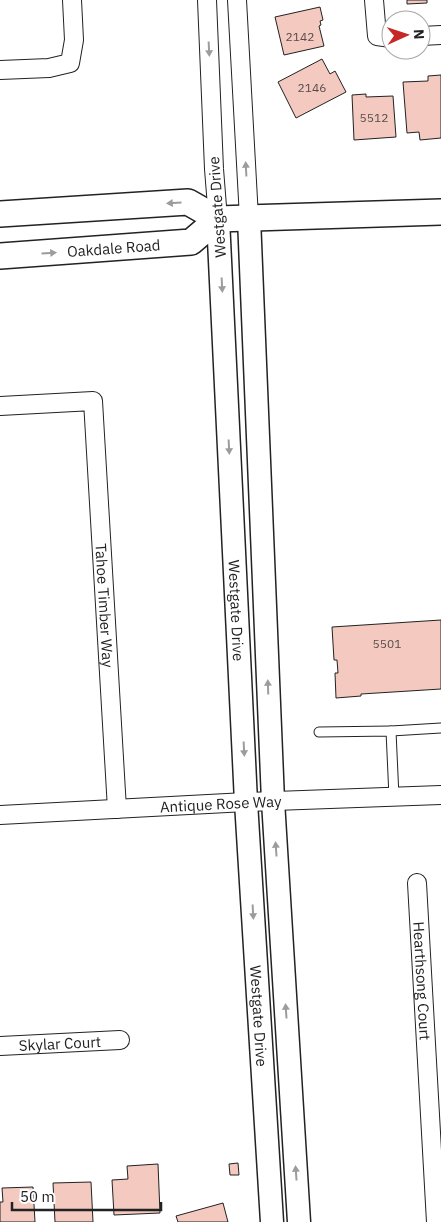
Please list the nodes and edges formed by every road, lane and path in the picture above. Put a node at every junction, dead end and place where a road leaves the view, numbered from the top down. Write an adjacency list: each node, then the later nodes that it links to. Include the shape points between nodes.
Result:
1 (72, 0): 6 (street, via 74,40 70,63 49,68)
2 (207, 0): 10 (street, Westgate Drive, one-way to 10)
3 (237, 0): 9 (street, Westgate Drive, one-way to 3)
4 (374, 0): 5 (street)
5 (381, 26)
6 (0, 70)
7 (441, 212): 9 (main road)
8 (0, 214): 10 (main road, one-way to 8, via 188,202)
9 (249, 218): 10 (main road); 18 (street, Westgate Drive, one-way to 9)
10 (218, 219): 11 (main road, Oakdale Road, one-way to 10, via 191,242); 19 (street, Westgate Drive, one-way to 19)
11 (0, 256)
12 (0, 406): 20 (street, Tahoe Timber Way, via 93,401)
13 (441, 728): 14 (lane)
14 (391, 731): 15 (lane); 17 (lane)
15 (319, 732)
16 (441, 795): 17 (street, Antique Rose Way)
17 (394, 797): 18 (street, Antique Rose Way)
18 (273, 801): 19 (street, Antique Rose Way); 27 (street, Westgate Drive, one-way to 18)
19 (246, 802): 20 (street, Antique Rose Way); 26 (street, Westgate Drive, one-way to 26)
20 (117, 808): 21 (street, Antique Rose Way)
21 (0, 814)
22 (417, 883): 25 (street, Hearthsong Court)
23 (120, 1040): 24 (street, Skylar Court)
24 (0, 1046)
25 (434, 1079): 28 (street, Hearthsong Court)
26 (272, 1222)
27 (299, 1222)
28 (436, 1222)

